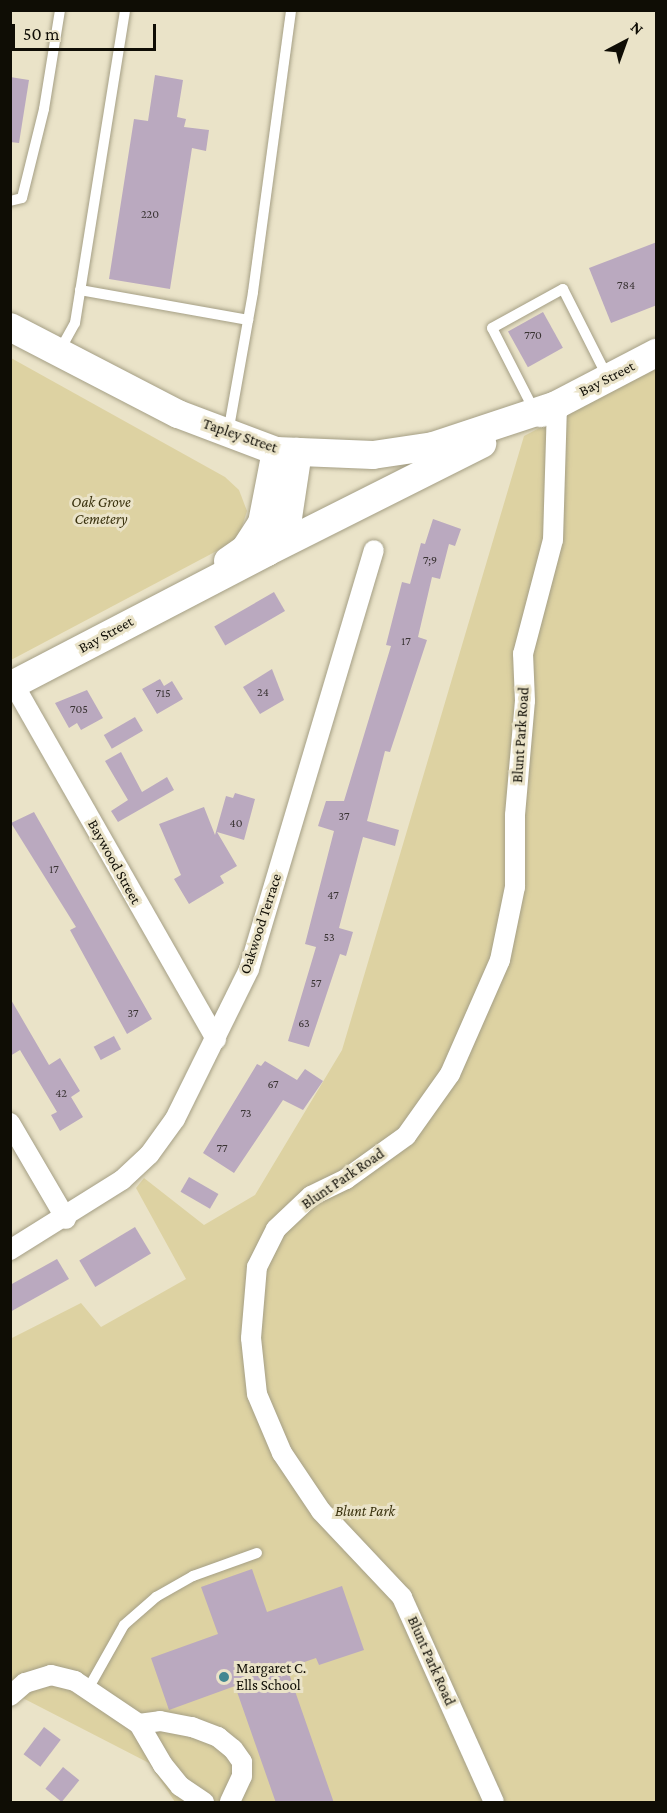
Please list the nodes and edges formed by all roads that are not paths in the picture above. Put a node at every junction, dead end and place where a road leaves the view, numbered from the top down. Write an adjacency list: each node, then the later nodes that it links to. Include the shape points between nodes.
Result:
1 (60, 10): 4 (lane, via 44,109 22,198)
2 (125, 10): 5 (lane)
3 (291, 10): 6 (lane)
4 (10, 201)
5 (80, 290): 6 (lane); 8 (lane, via 75,323)
6 (248, 320): 12 (lane)
7 (10, 327): 8 (main road, Tapley Street)
8 (58, 353): 12 (main road, Tapley Street, via 178,414)
9 (657, 353): 10 (main road, Bay Street)
10 (608, 379): 11 (main road, Bay Street); 11 (lane, via 563,289 492,328)
11 (546, 408): 13 (main road, Tapley Street, via 433,446 372,455); 15 (main road); 28 (street, Blunt Park Road, via 553,540 523,654 525,701 515,815 515,887 500,960 450,1074 406,1136 346,1179 311,1196 276,1229 257,1267 251,1338 257,1394 282,1452 321,1511 402,1597)
12 (227, 433): 13 (main road, Tapley Street)
13 (287, 452): 15 (main road, Bay Street, via 286,531); 16 (main road, Bay Street, via 255,537)
14 (374, 550): 18 (street, Oakwood Terrace, via 249,969)
15 (267, 552): 16 (main road, Bay Street)
16 (201, 583): 17 (main road, Bay Street)
17 (12, 685): 18 (street, Baywood Street)
18 (216, 1039): 20 (street, Oakwood Terrace, via 175,1119 149,1155)
19 (10, 1123): 20 (street)
20 (66, 1219): 21 (street, Oakwood Terrace)
21 (10, 1250)
22 (257, 1553): 23 (lane, via 193,1576 156,1598 124,1625)
23 (88, 1689): 24 (street, via 51,1675 25,1683); 25 (street)
24 (10, 1696)
25 (139, 1724): 26 (street, via 180,1786); 27 (street, via 192,1727 218,1737 233,1749 242,1762 242,1776)
26 (204, 1803)
27 (230, 1803)
28 (495, 1803)

